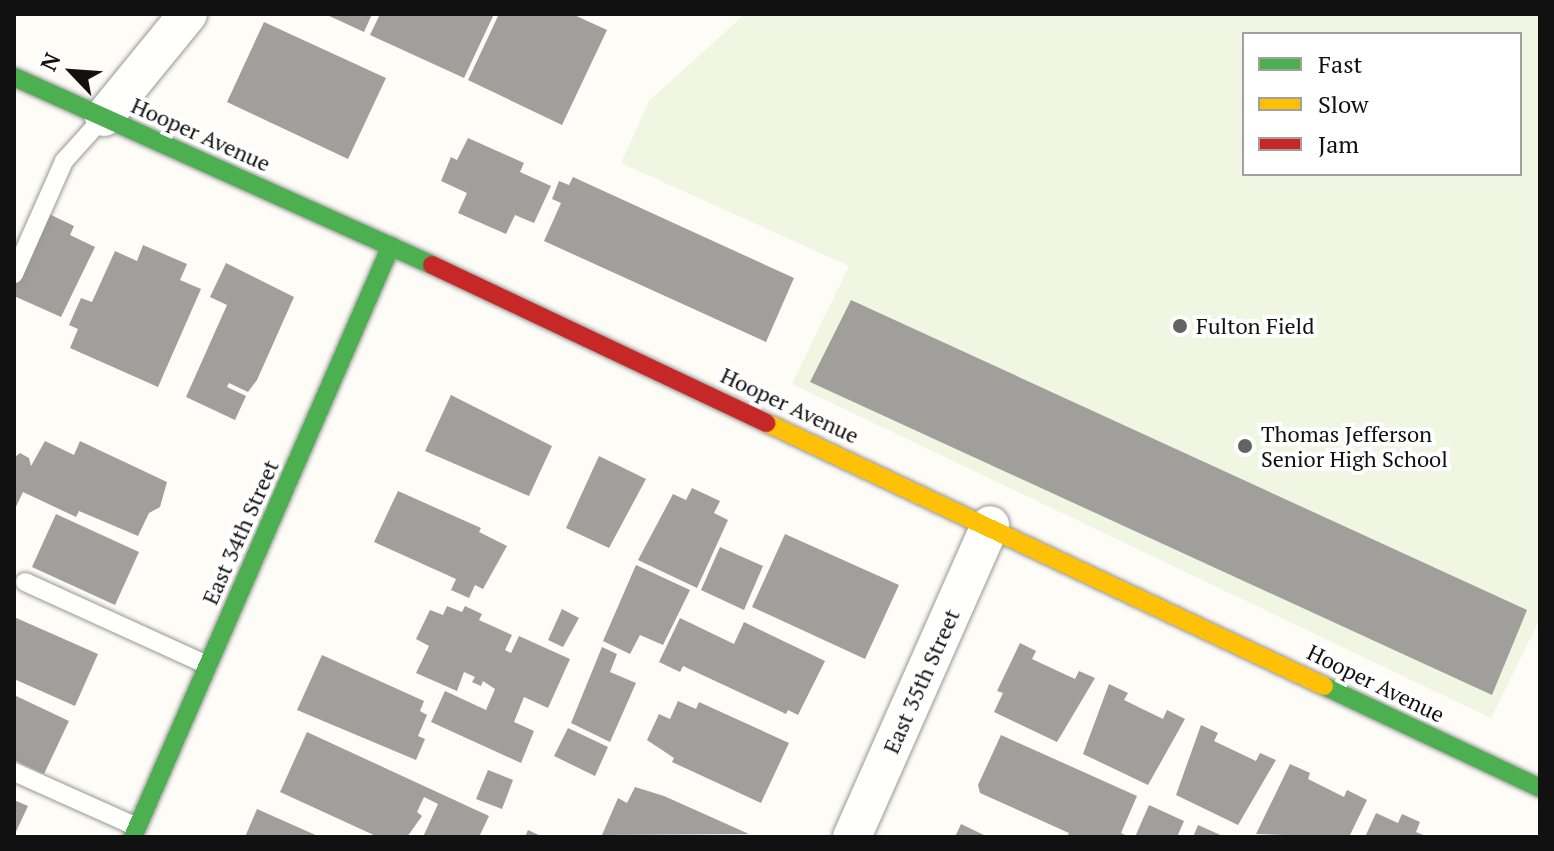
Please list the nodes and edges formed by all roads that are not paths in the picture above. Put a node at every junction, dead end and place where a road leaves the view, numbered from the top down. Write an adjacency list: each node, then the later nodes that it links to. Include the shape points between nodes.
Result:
1 (188, 14): 3 (street)
2 (14, 77): 3 (street, Hooper Avenue)
3 (104, 117): 4 (street, Hooper Avenue); 5 (lane, via 64,161)
4 (391, 246): 6 (street, Hooper Avenue); 8 (street, East 34th Street)
5 (14, 274)
6 (990, 525): 10 (street, Hooper Avenue); 12 (street, East 35th Street)
7 (25, 582): 8 (lane)
8 (207, 665): 11 (street, East 34th Street)
9 (14, 772): 11 (lane)
10 (1540, 788)
11 (135, 832)
12 (852, 837)

